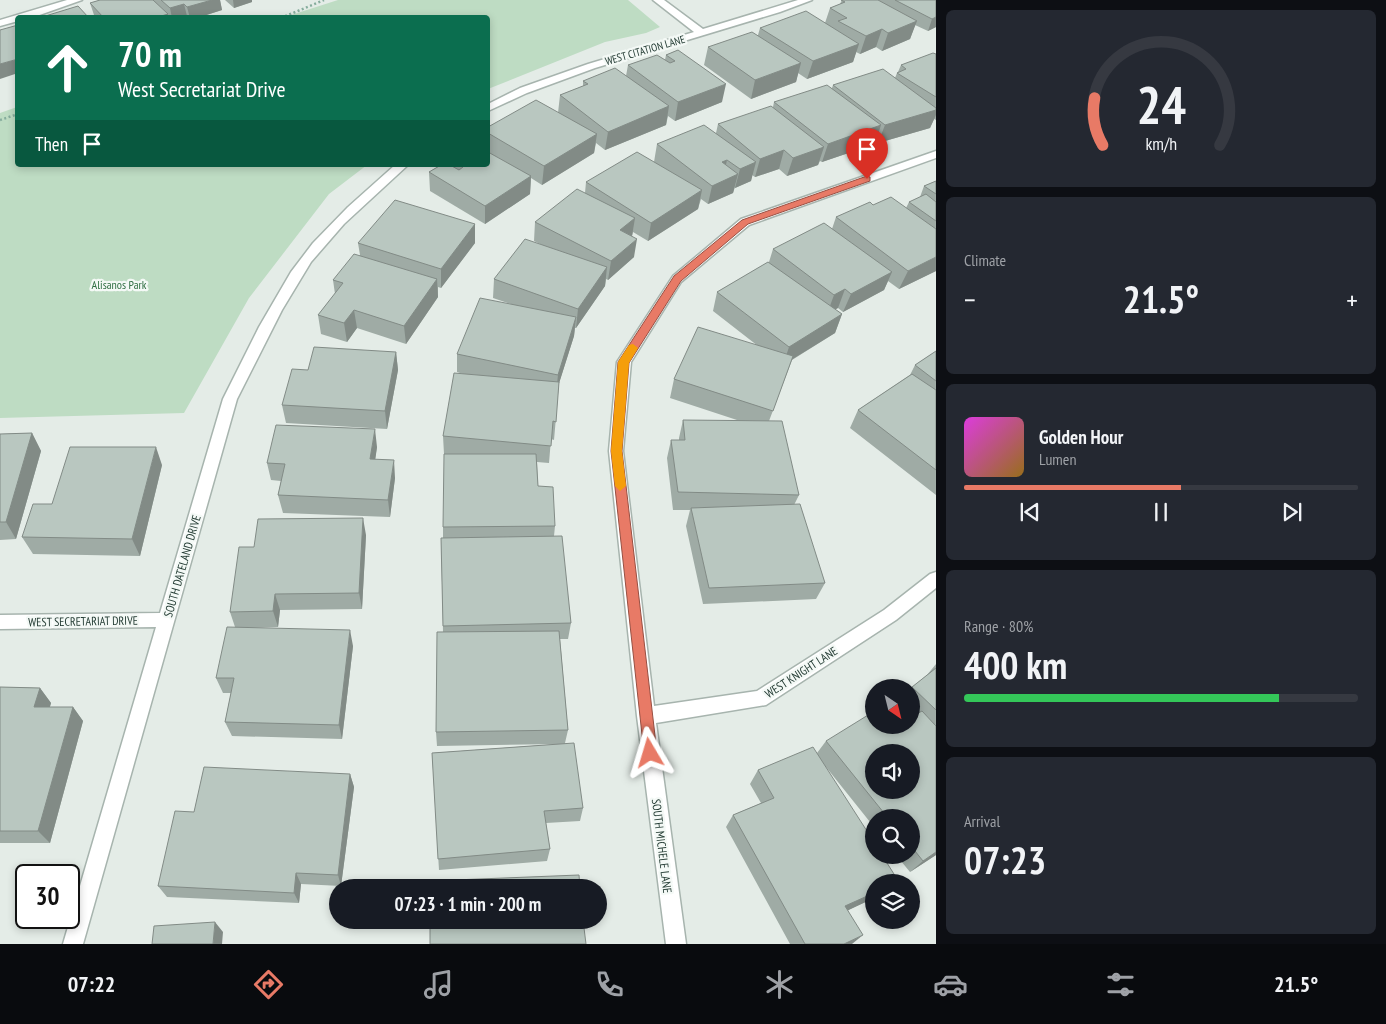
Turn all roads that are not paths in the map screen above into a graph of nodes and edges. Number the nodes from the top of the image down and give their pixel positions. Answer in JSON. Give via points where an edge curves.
{"nodes":[{"id":1,"x":77,"y":0,"type":"edge"},
{"id":2,"x":658,"y":0,"type":"edge"},
{"id":3,"x":807,"y":0,"type":"edge"},
{"id":4,"x":28,"y":15,"type":"edge"},
{"id":5,"x":15,"y":19,"type":"edge"},
{"id":6,"x":0,"y":23,"type":"edge"},
{"id":7,"x":702,"y":33,"type":"junction"},
{"id":8,"x":490,"y":107,"type":"edge"},
{"id":9,"x":936,"y":154,"type":"edge"},
{"id":10,"x":400,"y":167,"type":"edge"},
{"id":11,"x":936,"y":579,"type":"edge"},
{"id":12,"x":166,"y":620,"type":"junction"},
{"id":13,"x":0,"y":622,"type":"edge"},
{"id":14,"x":646,"y":716,"type":"junction"},
{"id":15,"x":73,"y":944,"type":"edge"},
{"id":16,"x":676,"y":944,"type":"edge"}],
"edges":[{"from":1,"to":4,"type":"street"},
{"from":2,"to":7,"type":"street"},
{"from":3,"to":7,"type":"street","name":"WEST CITATION LANE"},
{"from":5,"to":6,"type":"street"},
{"from":7,"to":8,"type":"street","name":"WEST CITATION LANE","via":[[596,64]]},
{"from":9,"to":14,"type":"street","name":"SOUTH MICHELE LANE","via":[[745,222],[677,279],[624,362],[616,451]]},
{"from":10,"to":12,"type":"street","name":"SOUTH DATELAND DRIVE","via":[[346,215],[308,258],[251,353],[230,399]]},
{"from":11,"to":14,"type":"street","name":"WEST KNIGHT LANE","via":[[890,615],[760,699]]},
{"from":12,"to":13,"type":"street","name":"WEST SECRETARIAT DRIVE"},
{"from":12,"to":15,"type":"street","name":"SOUTH DATELAND DRIVE"},
{"from":14,"to":16,"type":"street","name":"SOUTH MICHELE LANE"}]}
